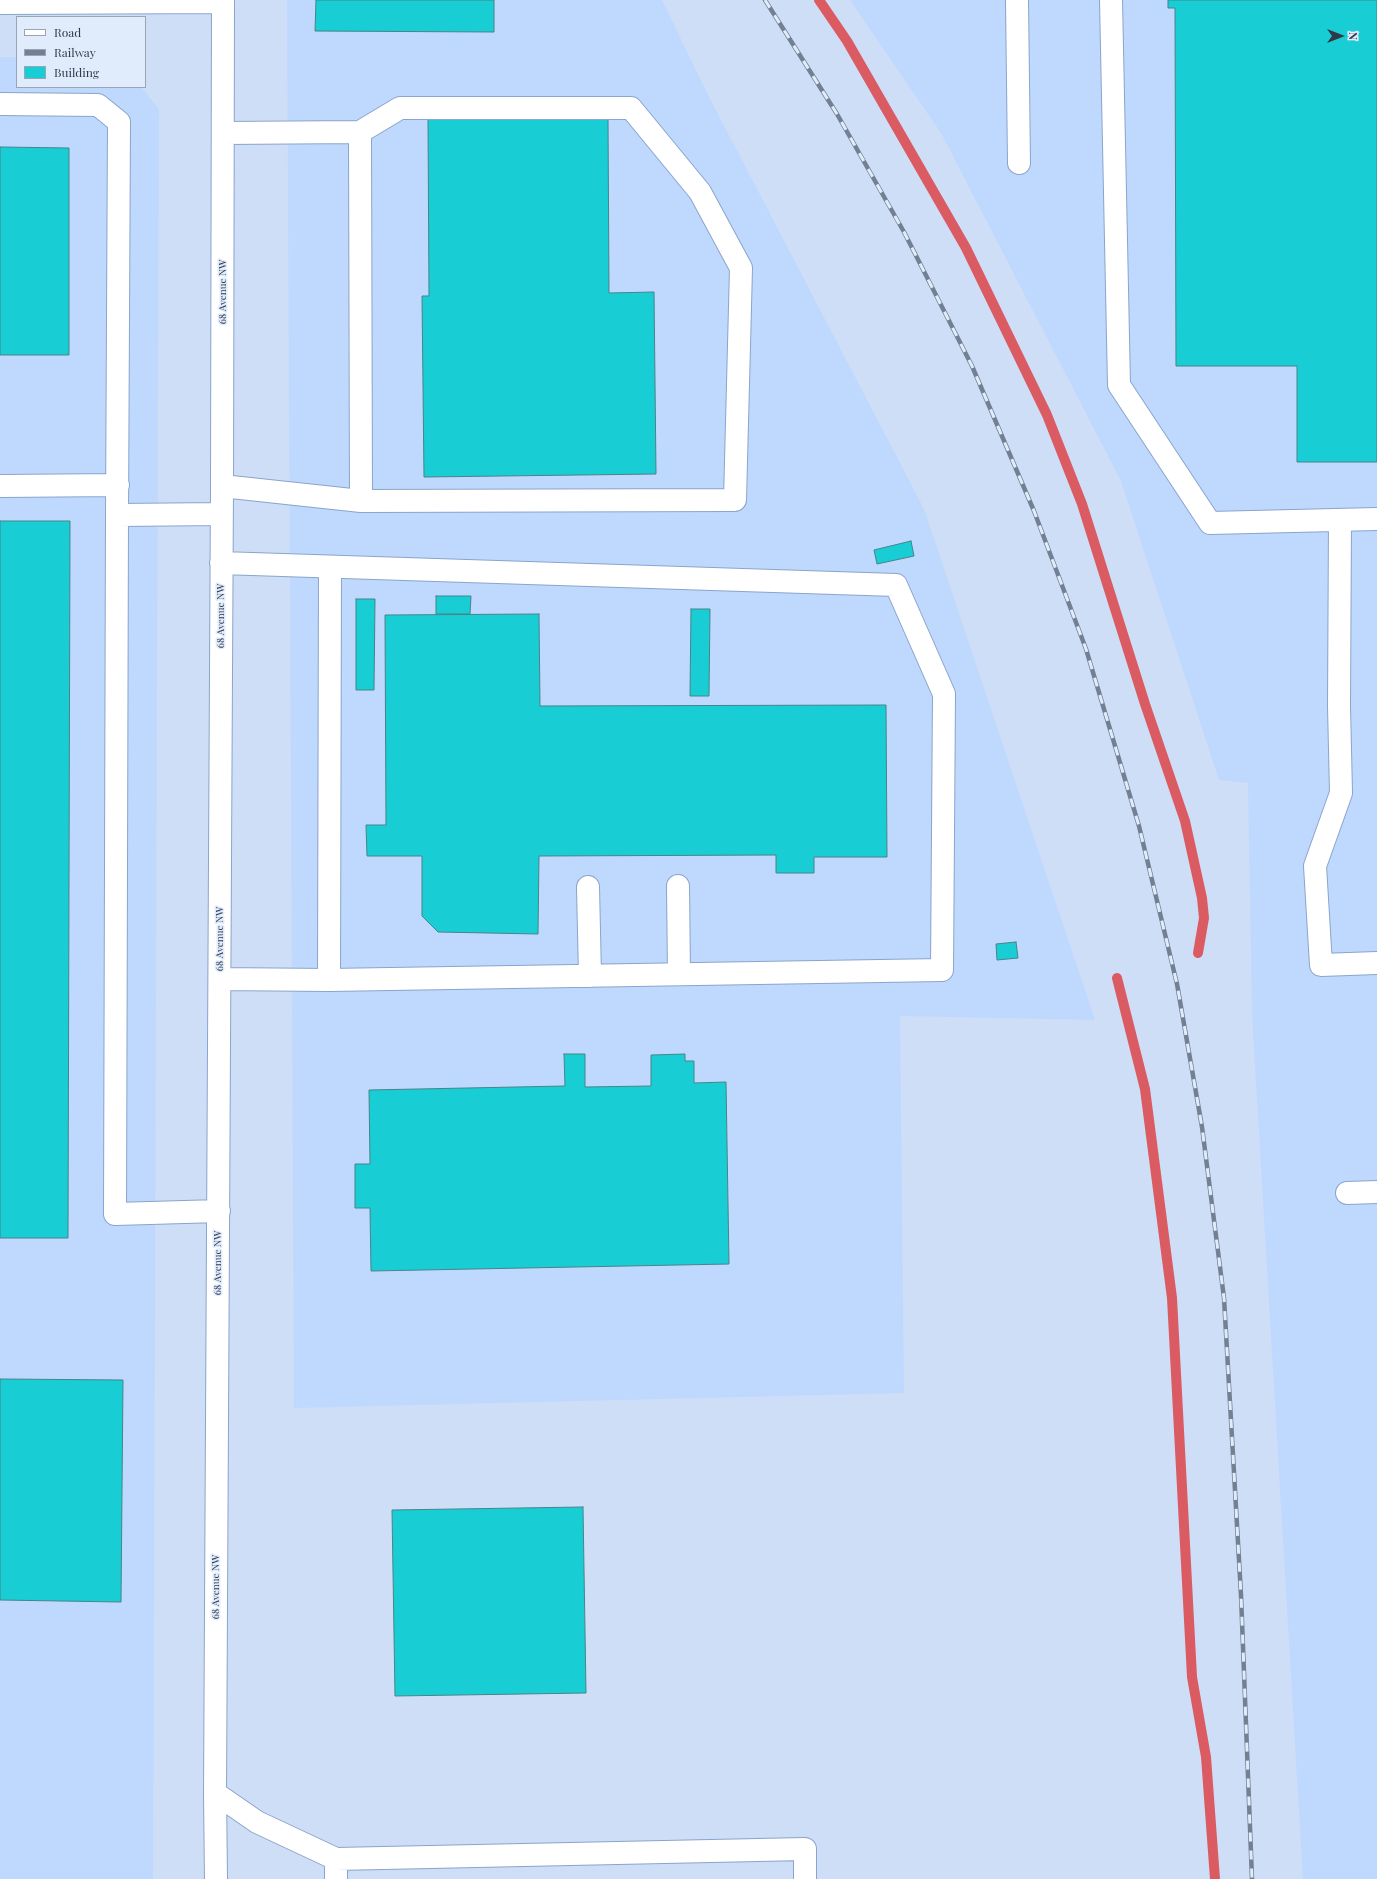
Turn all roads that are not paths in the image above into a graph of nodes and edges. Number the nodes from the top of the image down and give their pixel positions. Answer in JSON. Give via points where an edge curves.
{"nodes":[{"id":1,"x":1017,"y":0,"type":"edge"},
{"id":2,"x":1111,"y":0,"type":"edge"},
{"id":3,"x":223,"y":1,"type":"edge"},
{"id":4,"x":0,"y":3,"type":"edge"},
{"id":5,"x":0,"y":104,"type":"edge"},
{"id":6,"x":360,"y":132,"type":"junction"},
{"id":7,"x":223,"y":133,"type":"junction"},
{"id":8,"x":1019,"y":163,"type":"dead end"},
{"id":9,"x":118,"y":485,"type":"junction"},
{"id":10,"x":0,"y":486,"type":"edge"},
{"id":11,"x":222,"y":486,"type":"junction"},
{"id":12,"x":361,"y":501,"type":"junction"},
{"id":13,"x":221,"y":514,"type":"junction"},
{"id":14,"x":117,"y":515,"type":"junction"},
{"id":15,"x":1377,"y":519,"type":"edge"},
{"id":16,"x":1340,"y":520,"type":"junction"},
{"id":17,"x":221,"y":564,"type":"junction"},
{"id":18,"x":330,"y":568,"type":"junction"},
{"id":19,"x":678,"y":886,"type":"dead end"},
{"id":20,"x":588,"y":887,"type":"dead end"},
{"id":21,"x":1377,"y":963,"type":"edge"},
{"id":22,"x":679,"y":974,"type":"junction"},
{"id":23,"x":590,"y":976,"type":"junction"},
{"id":24,"x":220,"y":979,"type":"junction"},
{"id":25,"x":329,"y":980,"type":"junction"},
{"id":26,"x":1377,"y":1192,"type":"edge"},
{"id":27,"x":1347,"y":1193,"type":"dead end"},
{"id":28,"x":218,"y":1211,"type":"junction"},
{"id":29,"x":215,"y":1793,"type":"junction"},
{"id":30,"x":336,"y":1869,"type":"edge"},
{"id":31,"x":216,"y":1879,"type":"edge"},
{"id":32,"x":805,"y":1879,"type":"edge"}],
"edges":[{"from":1,"to":8,"type":"street"},
{"from":2,"to":16,"type":"street","via":[[1119,385],[1210,523]]},
{"from":3,"to":4,"type":"street"},
{"from":3,"to":7,"type":"street","name":"68 Avenue NW"},
{"from":5,"to":9,"type":"street","via":[[98,105],[119,122]]},
{"from":6,"to":7,"type":"street"},
{"from":6,"to":12,"type":"street"},
{"from":6,"to":12,"type":"street","via":[[400,108],[631,108],[700,192],[741,268],[735,500]]},
{"from":7,"to":11,"type":"street","name":"68 Avenue NW"},
{"from":9,"to":10,"type":"street"},
{"from":9,"to":14,"type":"street"},
{"from":11,"to":12,"type":"street"},
{"from":11,"to":13,"type":"street","name":"68 Avenue NW"},
{"from":13,"to":14,"type":"street"},
{"from":13,"to":17,"type":"street","name":"68 Avenue NW"},
{"from":14,"to":28,"type":"street","via":[[115,1214]]},
{"from":15,"to":16,"type":"street"},
{"from":16,"to":21,"type":"street","via":[[1341,793],[1315,866],[1321,965]]},
{"from":17,"to":18,"type":"street"},
{"from":17,"to":24,"type":"street","name":"68 Avenue NW"},
{"from":18,"to":22,"type":"street","via":[[896,585],[944,694],[942,970]]},
{"from":18,"to":25,"type":"street"},
{"from":19,"to":22,"type":"street"},
{"from":20,"to":23,"type":"street"},
{"from":22,"to":23,"type":"street"},
{"from":23,"to":25,"type":"street"},
{"from":24,"to":25,"type":"street"},
{"from":24,"to":28,"type":"street","name":"68 Avenue NW"},
{"from":26,"to":27,"type":"street"},
{"from":28,"to":29,"type":"street","name":"68 Avenue NW"},
{"from":29,"to":30,"type":"street","via":[[257,1822]]},
{"from":29,"to":31,"type":"street","name":"68 Avenue NW"},
{"from":30,"to":32,"type":"street","via":[[805,1849]]}]}
